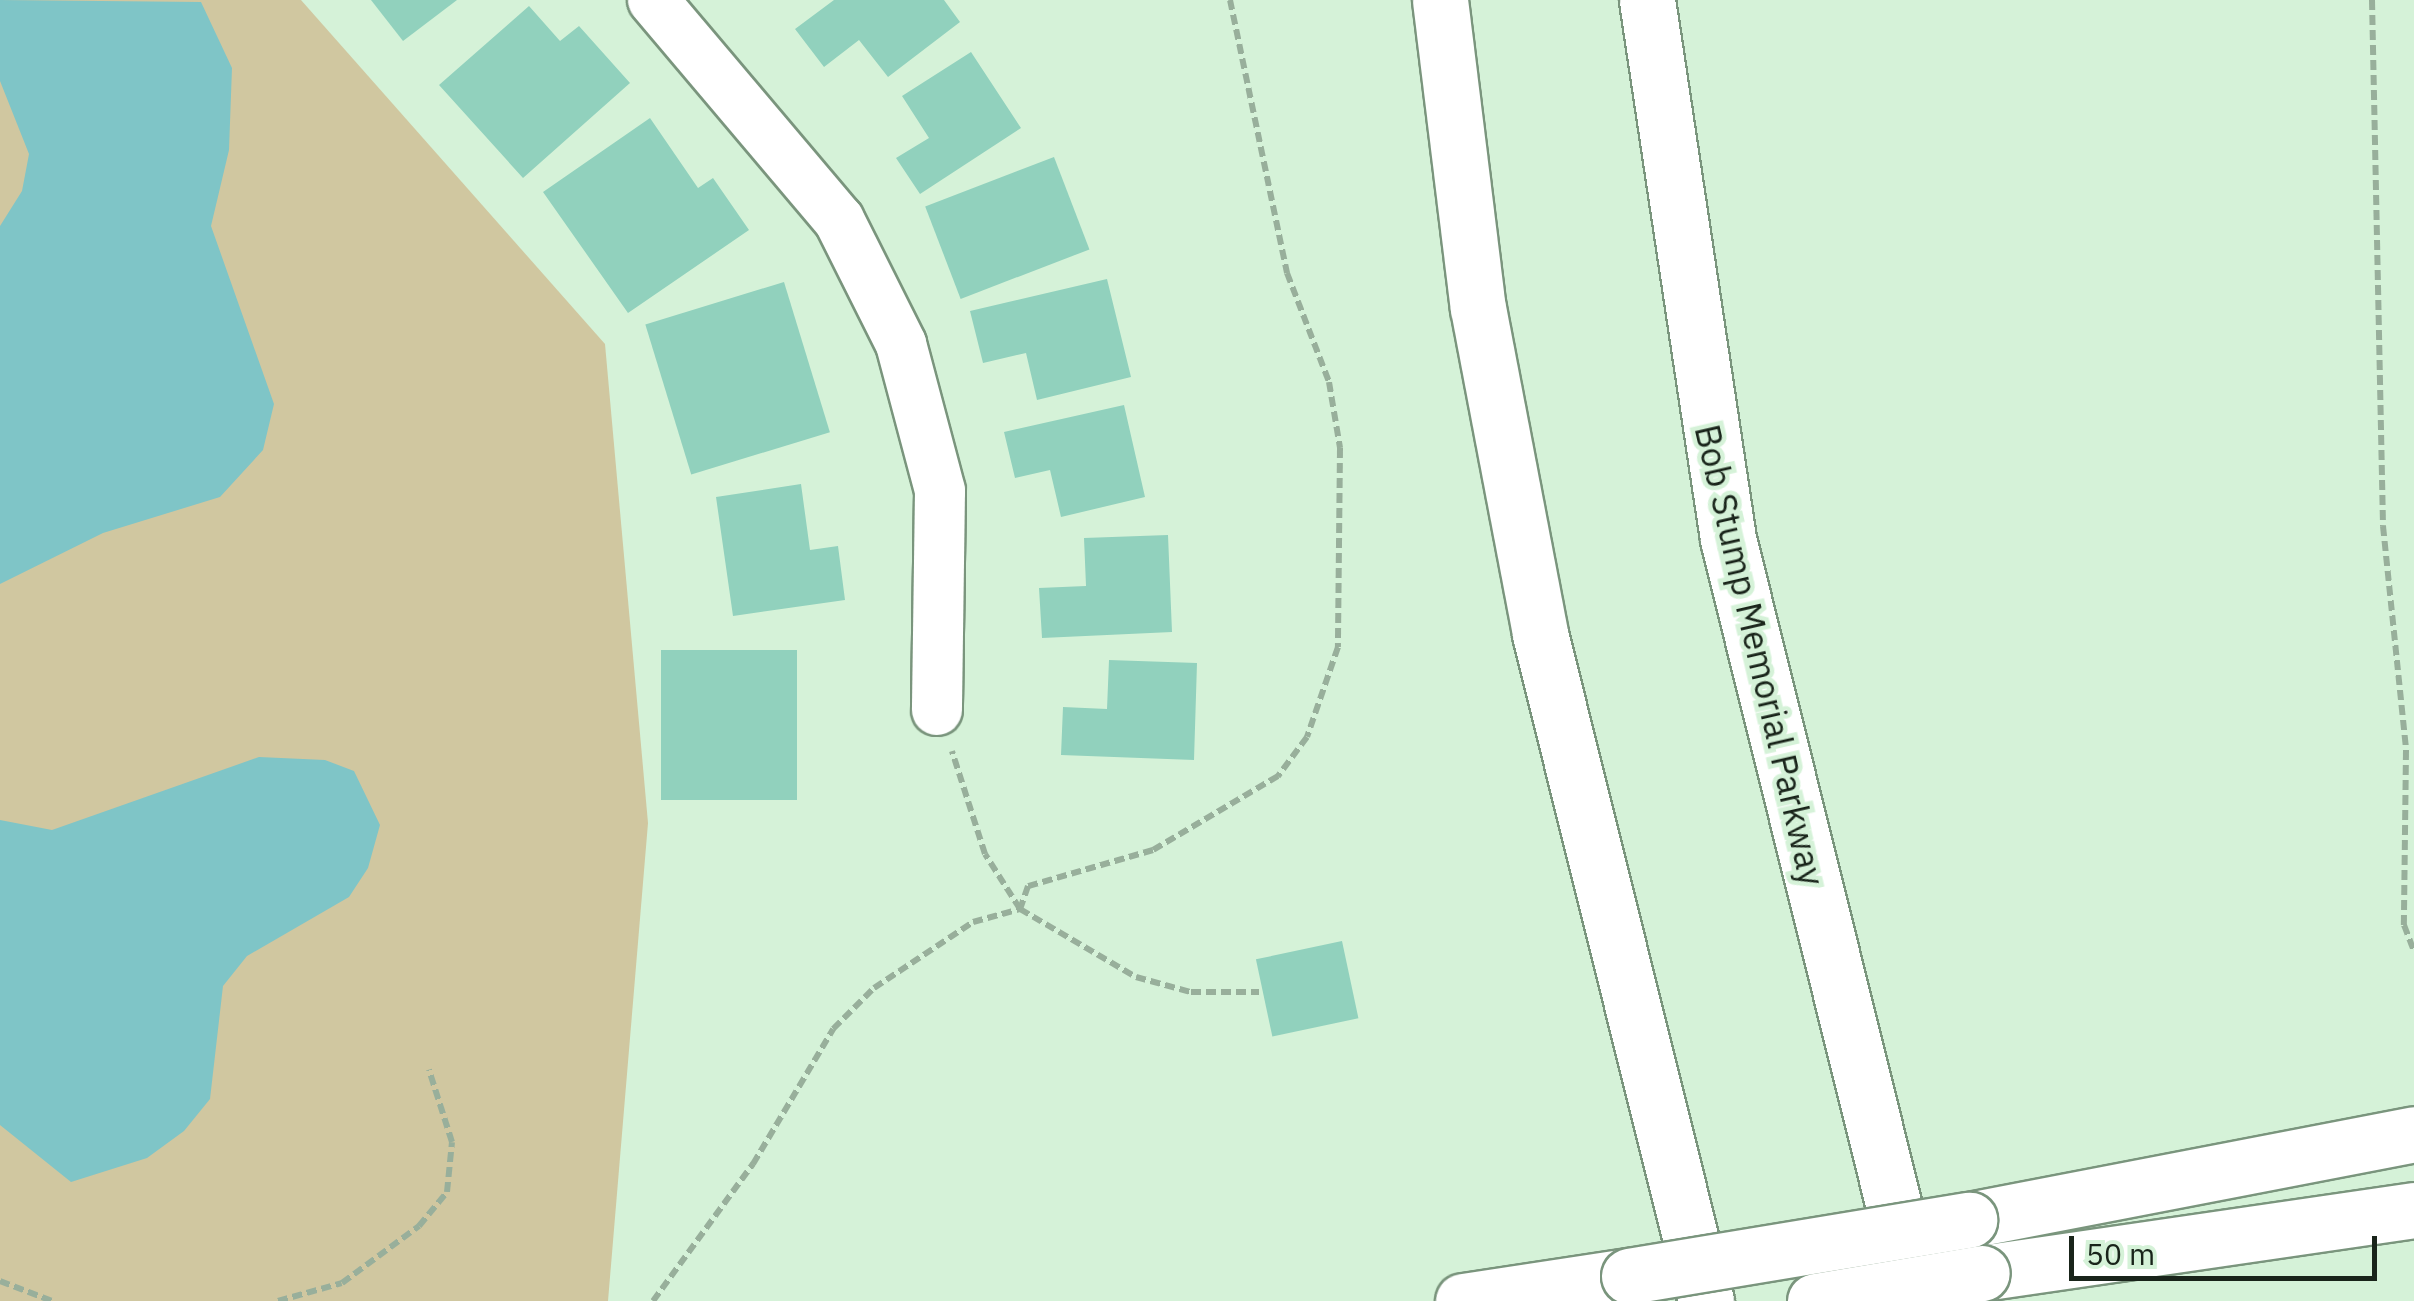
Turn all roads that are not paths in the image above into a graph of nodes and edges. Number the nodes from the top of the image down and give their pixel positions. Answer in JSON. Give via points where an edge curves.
{"nodes":[{"id":1,"x":653,"y":0,"type":"edge"},
{"id":2,"x":1440,"y":0,"type":"edge"},
{"id":3,"x":1647,"y":0,"type":"edge"},
{"id":4,"x":944,"y":726,"type":"road end"},
{"id":5,"x":2414,"y":1134,"type":"edge"},
{"id":6,"x":2414,"y":1210,"type":"edge"},
{"id":7,"x":1463,"y":1301,"type":"edge"},
{"id":8,"x":1706,"y":1301,"type":"edge"},
{"id":9,"x":1815,"y":1301,"type":"edge"},
{"id":10,"x":1918,"y":1301,"type":"edge"}],
"edges":[{"from":1,"to":4,"type":"street","via":[[839,220],[901,344],[940,490]]},
{"from":2,"to":8,"type":"main road","via":[[1478,308],[1540,634]]},
{"from":3,"to":10,"type":"main road","name":"Bob Stump Memorial Parkway","via":[[1728,539]]},
{"from":5,"to":7,"type":"main road","bridge":true,"via":[[1969,1220]]},
{"from":6,"to":9,"type":"main road","bridge":true}]}
